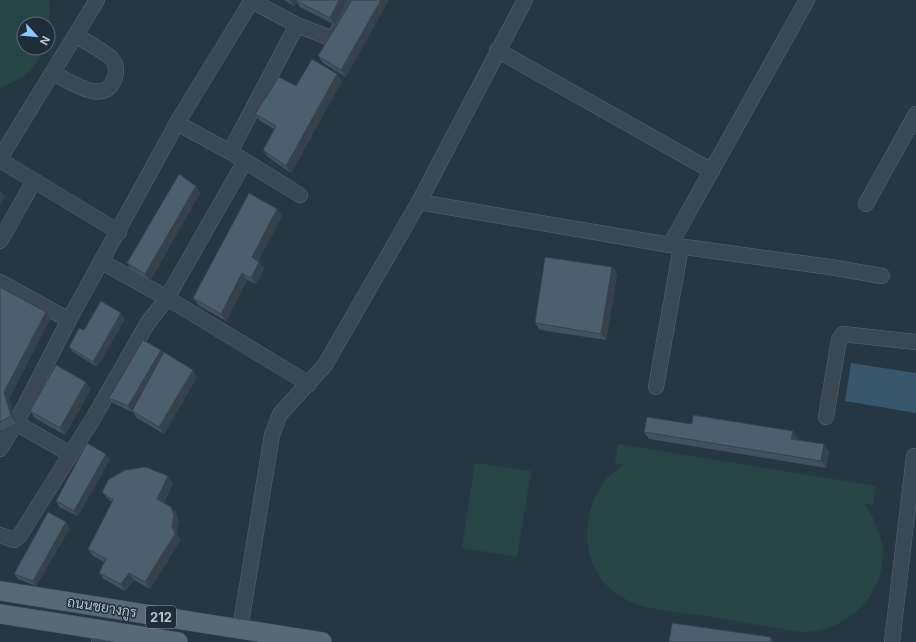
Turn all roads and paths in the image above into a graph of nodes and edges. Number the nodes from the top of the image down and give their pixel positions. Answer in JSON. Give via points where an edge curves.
{"nodes":[{"id":1,"x":98,"y":0,"type":"edge"},
{"id":2,"x":251,"y":0,"type":"edge"},
{"id":3,"x":354,"y":0,"type":"edge"},
{"id":4,"x":525,"y":0,"type":"edge"},
{"id":5,"x":808,"y":0,"type":"edge"},
{"id":6,"x":297,"y":25,"type":"junction"},
{"id":7,"x":76,"y":35,"type":"junction"},
{"id":8,"x":498,"y":50,"type":"junction"},
{"id":9,"x":53,"y":73,"type":"junction"},
{"id":10,"x":916,"y":114,"type":"edge"},
{"id":11,"x":177,"y":123,"type":"junction"},
{"id":12,"x":230,"y":152,"type":"junction"},
{"id":13,"x":0,"y":159,"type":"edge"},
{"id":14,"x":245,"y":161,"type":"junction"},
{"id":15,"x":712,"y":171,"type":"junction"},
{"id":16,"x":34,"y":181,"type":"junction"},
{"id":17,"x":300,"y":195,"type":"dead end"},
{"id":18,"x":419,"y":202,"type":"junction"},
{"id":19,"x":866,"y":204,"type":"dead end"},
{"id":20,"x":119,"y":232,"type":"junction"},
{"id":21,"x":0,"y":241,"type":"edge"},
{"id":22,"x":676,"y":246,"type":"junction"},
{"id":23,"x":102,"y":262,"type":"junction"},
{"id":24,"x":882,"y":276,"type":"dead end"},
{"id":25,"x":0,"y":282,"type":"edge"},
{"id":26,"x":167,"y":298,"type":"junction"},
{"id":27,"x":69,"y":320,"type":"junction"},
{"id":28,"x":916,"y":342,"type":"edge"},
{"id":29,"x":309,"y":384,"type":"junction"},
{"id":30,"x":656,"y":387,"type":"dead end"},
{"id":31,"x":826,"y":417,"type":"dead end"},
{"id":32,"x":16,"y":423,"type":"junction"},
{"id":33,"x":0,"y":449,"type":"edge"},
{"id":34,"x":70,"y":454,"type":"junction"},
{"id":35,"x":914,"y":456,"type":"dead end"},
{"id":36,"x":914,"y":493,"type":"edge"},
{"id":37,"x":0,"y":535,"type":"edge"},
{"id":38,"x":0,"y":591,"type":"edge"},
{"id":39,"x":0,"y":614,"type":"edge"},
{"id":40,"x":240,"y":629,"type":"junction"},
{"id":41,"x":101,"y":636,"type":"edge"},
{"id":42,"x":178,"y":642,"type":"edge"},
{"id":43,"x":322,"y":642,"type":"edge"},
{"id":44,"x":892,"y":642,"type":"edge"}],
"edges":[{"from":1,"to":7,"type":"lane"},
{"from":2,"to":6,"type":"lane"},
{"from":2,"to":11,"type":"lane"},
{"from":3,"to":6,"type":"lane","via":[[337,33],[330,38]]},
{"from":4,"to":8,"type":"lane"},
{"from":5,"to":15,"type":"lane"},
{"from":6,"to":12,"type":"lane"},
{"from":7,"to":9,"type":"lane"},
{"from":7,"to":9,"type":"lane","via":[[112,59],[117,71],[114,83],[105,91],[92,92]]},
{"from":8,"to":15,"type":"lane"},
{"from":8,"to":18,"type":"lane"},
{"from":9,"to":13,"type":"lane"},
{"from":10,"to":19,"type":"lane"},
{"from":11,"to":12,"type":"lane"},
{"from":11,"to":20,"type":"lane"},
{"from":12,"to":14,"type":"lane"},
{"from":13,"to":16,"type":"lane"},
{"from":14,"to":17,"type":"lane"},
{"from":14,"to":26,"type":"lane"},
{"from":15,"to":22,"type":"lane"},
{"from":16,"to":20,"type":"lane"},
{"from":16,"to":21,"type":"lane"},
{"from":18,"to":22,"type":"lane"},
{"from":18,"to":29,"type":"lane","via":[[325,365]]},
{"from":20,"to":23,"type":"lane"},
{"from":22,"to":24,"type":"lane"},
{"from":22,"to":30,"type":"lane"},
{"from":23,"to":26,"type":"lane"},
{"from":23,"to":27,"type":"lane"},
{"from":25,"to":27,"type":"lane"},
{"from":26,"to":29,"type":"lane"},
{"from":26,"to":34,"type":"lane","via":[[147,324]]},
{"from":27,"to":32,"type":"lane"},
{"from":28,"to":31,"type":"lane","via":[[843,334],[839,340]]},
{"from":29,"to":40,"type":"lane","via":[[280,414],[272,434]]},
{"from":32,"to":33,"type":"lane"},
{"from":32,"to":34,"type":"lane"},
{"from":34,"to":37,"type":"lane","via":[[17,538],[10,540]]},
{"from":35,"to":36,"type":"lane"},
{"from":36,"to":44,"type":"lane"},
{"from":38,"to":40,"type":"main road","name":"ถนนชยางกูร","number":"212"},
{"from":39,"to":41,"type":"main road","name":"ถนนชยางกูร","number":"212"},
{"from":40,"to":43,"type":"main road","name":"ถนนชยางกูร","number":"212"},
{"from":41,"to":42,"type":"main road","name":"ถนนชยางกูร","number":"212"}]}
